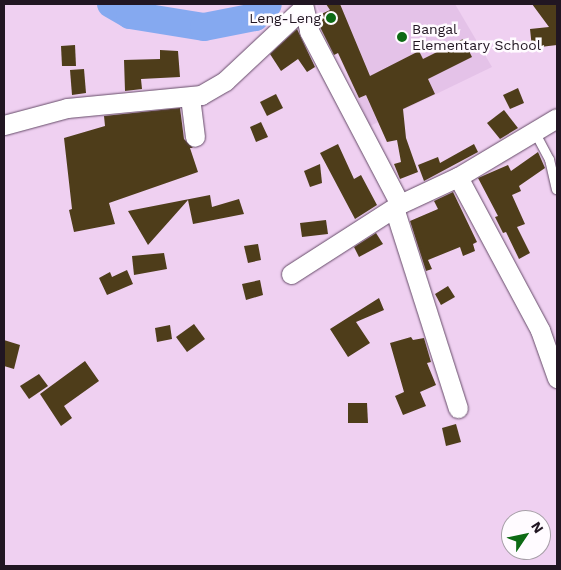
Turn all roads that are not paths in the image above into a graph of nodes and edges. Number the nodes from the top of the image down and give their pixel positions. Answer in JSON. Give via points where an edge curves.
{"nodes":[{"id":1,"x":303,"y":6,"type":"edge"},
{"id":2,"x":190,"y":97,"type":"junction"},
{"id":3,"x":557,"y":118,"type":"edge"},
{"id":4,"x":4,"y":125,"type":"edge"},
{"id":5,"x":534,"y":131,"type":"junction"},
{"id":6,"x":194,"y":138,"type":"dead end"},
{"id":7,"x":458,"y":177,"type":"junction"},
{"id":8,"x":556,"y":189,"type":"edge"},
{"id":9,"x":398,"y":208,"type":"junction"},
{"id":10,"x":291,"y":274,"type":"dead end"},
{"id":11,"x":557,"y":378,"type":"edge"},
{"id":12,"x":458,"y":408,"type":"dead end"}],
"edges":[{"from":1,"to":2,"type":"street","via":[[225,81],[201,95]]},
{"from":1,"to":9,"type":"street","via":[[309,31]]},
{"from":2,"to":4,"type":"street","via":[[67,108]]},
{"from":2,"to":6,"type":"street"},
{"from":3,"to":5,"type":"street"},
{"from":5,"to":7,"type":"street"},
{"from":5,"to":8,"type":"lane","via":[[552,168]]},
{"from":7,"to":9,"type":"street"},
{"from":7,"to":11,"type":"street","via":[[540,330]]},
{"from":9,"to":10,"type":"street"},
{"from":9,"to":12,"type":"street"}]}
